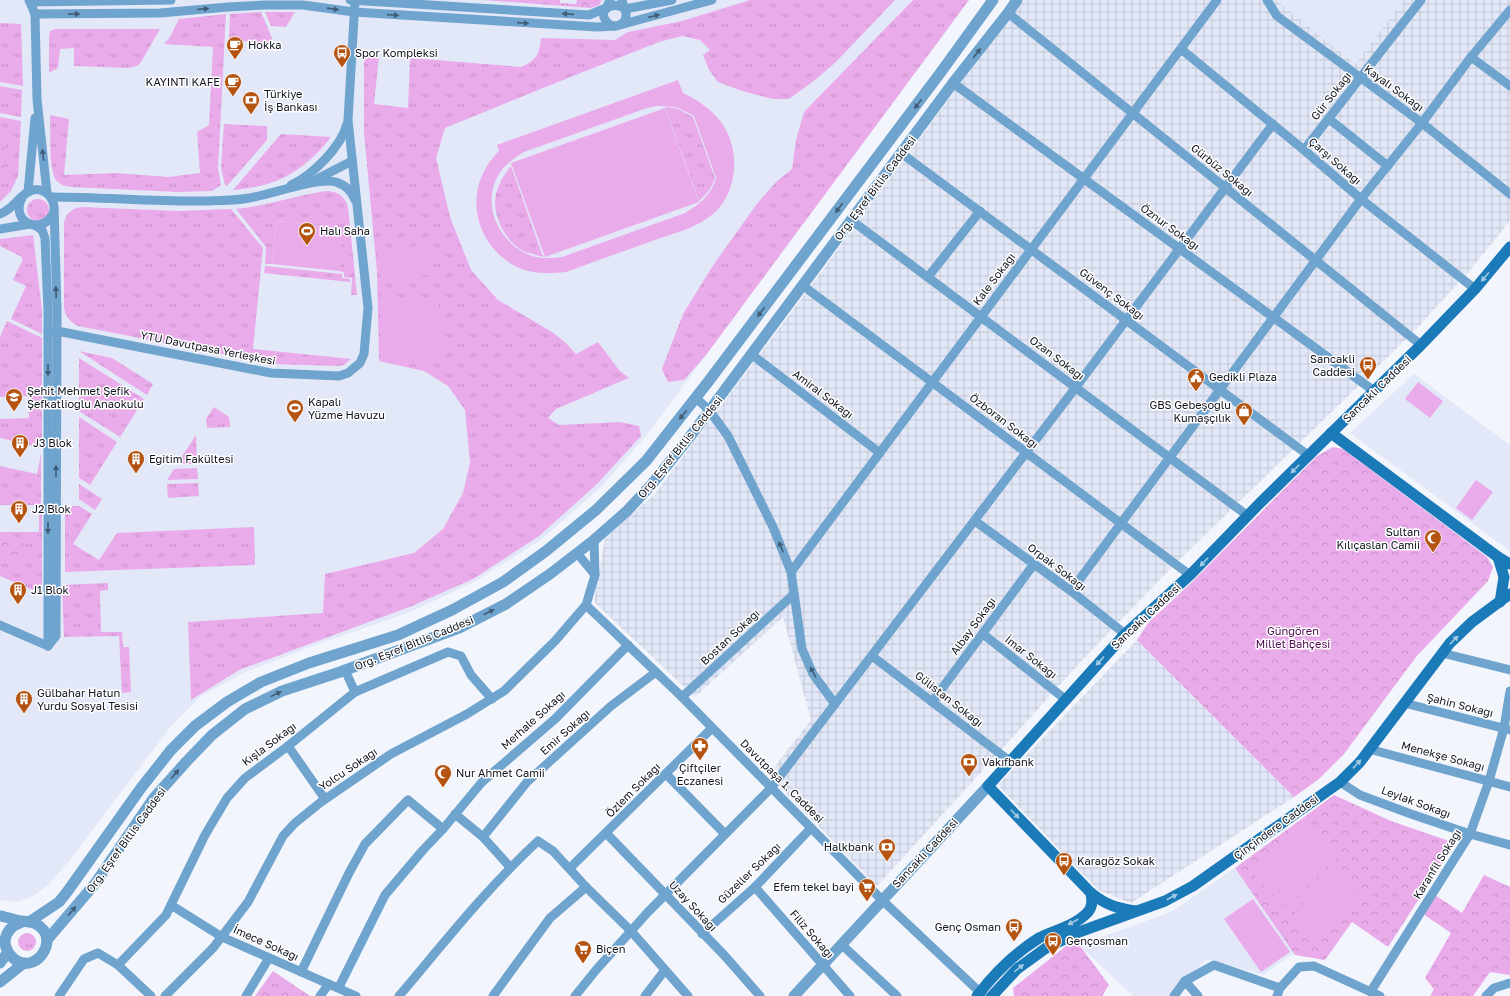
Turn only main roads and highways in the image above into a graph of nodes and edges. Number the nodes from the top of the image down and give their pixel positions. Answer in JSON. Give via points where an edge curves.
{"nodes":[{"id":1,"x":1510,"y":247,"type":"edge"},
{"id":2,"x":1331,"y":433,"type":"junction"},
{"id":3,"x":1498,"y":557,"type":"junction"},
{"id":4,"x":1510,"y":564,"type":"edge"},
{"id":5,"x":1510,"y":594,"type":"edge"},
{"id":6,"x":1500,"y":602,"type":"junction"},
{"id":7,"x":1090,"y":893,"type":"junction"},
{"id":8,"x":1136,"y":911,"type":"junction"},
{"id":9,"x":1004,"y":984,"type":"junction"},
{"id":10,"x":980,"y":995,"type":"edge"},
{"id":11,"x":992,"y":996,"type":"edge"},
{"id":12,"x":1005,"y":996,"type":"edge"}],
"edges":[{"from":1,"to":2,"type":"main road","name":"Sancaklı Caddesi","one_way":true,"via":[[1475,289]]},
{"from":2,"to":3,"type":"main road"},
{"from":2,"to":7,"type":"main road","name":"Sancaklı Caddesi","one_way":true,"via":[[1190,575],[1124,634],[988,786]]},
{"from":3,"to":4,"type":"main road"},
{"from":3,"to":6,"type":"main road","via":[[1504,577]]},
{"from":5,"to":6,"type":"main road","name":"Çinçindere Caddesi"},
{"from":8,"to":6,"type":"main road","name":"Çinçindere Caddesi","one_way":true,"via":[[1165,901],[1193,886],[1340,782],[1360,762],[1450,643],[1472,622]]},
{"from":7,"to":8,"type":"main road","via":[[1103,903]]},
{"from":7,"to":10,"type":"main road","one_way":true,"via":[[1093,902],[1082,918],[1040,938],[1012,958],[989,980]]},
{"from":9,"to":8,"type":"main road","name":"Çinçindere Caddesi","one_way":true,"via":[[1017,969],[1046,948],[1079,932]]},
{"from":9,"to":11,"type":"main road","name":"Çinçindere Caddesi"},
{"from":9,"to":12,"type":"main road"}]}
